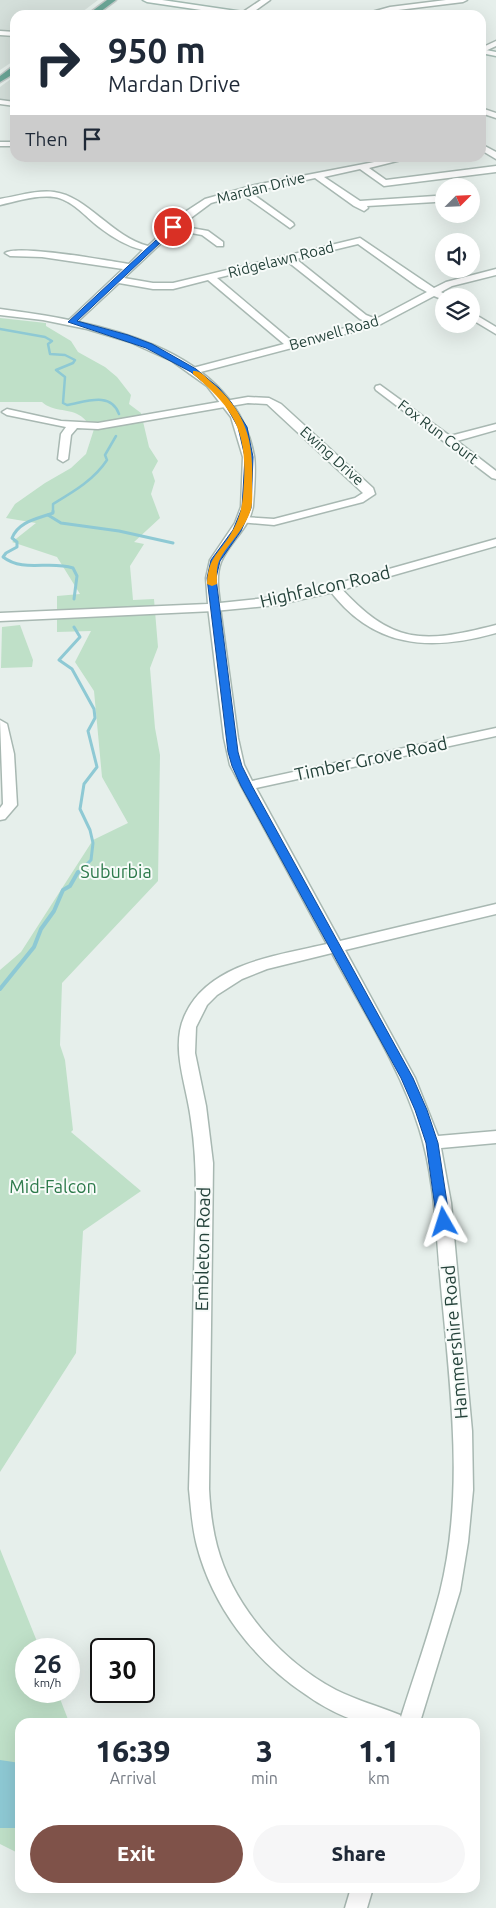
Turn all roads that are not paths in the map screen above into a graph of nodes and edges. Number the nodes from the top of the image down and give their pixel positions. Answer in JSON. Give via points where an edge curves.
{"nodes":[{"id":1,"x":112,"y":0,"type":"edge"},
{"id":2,"x":147,"y":0,"type":"edge"},
{"id":3,"x":266,"y":0,"type":"edge"},
{"id":4,"x":463,"y":0,"type":"edge"},
{"id":5,"x":454,"y":1,"type":"edge"},
{"id":6,"x":98,"y":10,"type":"edge"},
{"id":7,"x":218,"y":10,"type":"edge"},
{"id":8,"x":252,"y":10,"type":"edge"},
{"id":9,"x":386,"y":10,"type":"edge"},
{"id":10,"x":486,"y":146,"type":"edge"},
{"id":11,"x":496,"y":156,"type":"edge"},
{"id":12,"x":380,"y":162,"type":"edge"},
{"id":13,"x":361,"y":166,"type":"junction"},
{"id":14,"x":496,"y":170,"type":"edge"},
{"id":15,"x":316,"y":175,"type":"junction"},
{"id":16,"x":243,"y":190,"type":"junction"},
{"id":17,"x":435,"y":199,"type":"dead end"},
{"id":18,"x":0,"y":202,"type":"edge"},
{"id":19,"x":290,"y":225,"type":"dead end"},
{"id":20,"x":173,"y":227,"type":"junction"},
{"id":21,"x":220,"y":244,"type":"dead end"},
{"id":22,"x":150,"y":249,"type":"junction"},
{"id":23,"x":10,"y":253,"type":"dead end"},
{"id":24,"x":289,"y":258,"type":"junction"},
{"id":25,"x":131,"y":267,"type":"junction"},
{"id":26,"x":496,"y":272,"type":"edge"},
{"id":27,"x":210,"y":277,"type":"junction"},
{"id":28,"x":116,"y":280,"type":"junction"},
{"id":29,"x":433,"y":291,"type":"junction"},
{"id":30,"x":0,"y":312,"type":"edge"},
{"id":31,"x":480,"y":321,"type":"edge"},
{"id":32,"x":72,"y":322,"type":"junction"},
{"id":33,"x":376,"y":323,"type":"junction"},
{"id":34,"x":496,"y":332,"type":"edge"},
{"id":35,"x":291,"y":345,"type":"junction"},
{"id":36,"x":194,"y":371,"type":"junction"},
{"id":37,"x":380,"y":388,"type":"dead end"},
{"id":38,"x":228,"y":403,"type":"junction"},
{"id":39,"x":7,"y":412,"type":"dead end"},
{"id":40,"x":74,"y":425,"type":"junction"},
{"id":41,"x":496,"y":426,"type":"edge"},
{"id":42,"x":448,"y":440,"type":"junction"},
{"id":43,"x":64,"y":459,"type":"dead end"},
{"id":44,"x":496,"y":476,"type":"edge"},
{"id":45,"x":243,"y":520,"type":"junction"},
{"id":46,"x":496,"y":542,"type":"edge"},
{"id":47,"x":334,"y":588,"type":"junction"},
{"id":48,"x":214,"y":607,"type":"junction"},
{"id":49,"x":0,"y":618,"type":"edge"},
{"id":50,"x":496,"y":629,"type":"edge"},
{"id":51,"x":0,"y":724,"type":"edge"},
{"id":52,"x":496,"y":733,"type":"edge"},
{"id":53,"x":246,"y":786,"type":"junction"},
{"id":54,"x":0,"y":816,"type":"edge"},
{"id":55,"x":496,"y":909,"type":"edge"},
{"id":56,"x":336,"y":948,"type":"junction"},
{"id":57,"x":496,"y":1136,"type":"edge"},
{"id":58,"x":432,"y":1143,"type":"junction"},
{"id":59,"x":380,"y":1718,"type":"edge"},
{"id":60,"x":411,"y":1718,"type":"edge"},
{"id":61,"x":360,"y":1893,"type":"edge"},
{"id":62,"x":356,"y":1908,"type":"edge"}],
"edges":[{"from":1,"to":6,"type":"main road"},
{"from":2,"to":7,"type":"street"},
{"from":3,"to":8,"type":"street"},
{"from":4,"to":5,"type":"street"},
{"from":5,"to":9,"type":"street"},
{"from":10,"to":11,"type":"street"},
{"from":12,"to":13,"type":"street","name":"Mardan Drive"},
{"from":13,"to":14,"type":"street","via":[[384,183]]},
{"from":13,"to":15,"type":"street","name":"Mardan Drive"},
{"from":15,"to":16,"type":"street","name":"Mardan Drive"},
{"from":15,"to":17,"type":"street","via":[[360,206]]},
{"from":16,"to":19,"type":"street"},
{"from":16,"to":20,"type":"street","name":"Mardan Drive","via":[[200,206]]},
{"from":18,"to":22,"type":"street","via":[[41,195],[61,196],[119,238],[134,246]]},
{"from":20,"to":21,"type":"street","via":[[205,233]]},
{"from":20,"to":22,"type":"street","name":"Mardan Drive"},
{"from":22,"to":25,"type":"street","name":"Mardan Drive"},
{"from":23,"to":25,"type":"street","via":[[42,254]]},
{"from":24,"to":27,"type":"street","name":"Ridgelawn Road"},
{"from":24,"to":29,"type":"street","name":"Ridgelawn Road","via":[[360,241]]},
{"from":24,"to":33,"type":"street","via":[[363,317]]},
{"from":25,"to":28,"type":"street","name":"Mardan Drive"},
{"from":26,"to":29,"type":"street","name":"Benwell Road"},
{"from":27,"to":28,"type":"street","name":"Ridgelawn Road","via":[[164,286]]},
{"from":27,"to":35,"type":"street"},
{"from":28,"to":32,"type":"street","name":"Mardan Drive"},
{"from":29,"to":33,"type":"street","name":"Benwell Road"},
{"from":30,"to":32,"type":"street","name":"Hammershire Road"},
{"from":31,"to":34,"type":"street"},
{"from":32,"to":36,"type":"street","name":"Hammershire Road","via":[[149,346]]},
{"from":33,"to":35,"type":"street","name":"Benwell Road"},
{"from":35,"to":36,"type":"street","name":"Benwell Road"},
{"from":36,"to":38,"type":"street","name":"Hammershire Road"},
{"from":37,"to":42,"type":"street","name":"Fox Run Court"},
{"from":38,"to":40,"type":"street","via":[[120,423]]},
{"from":38,"to":45,"type":"street","name":"Hammershire Road","via":[[242,427],[249,457],[249,495]]},
{"from":38,"to":45,"type":"street","name":"Ewing Drive","via":[[256,400],[273,403],[369,490],[369,494],[359,500],[274,522]]},
{"from":39,"to":40,"type":"street"},
{"from":40,"to":43,"type":"street","via":[[66,434]]},
{"from":41,"to":42,"type":"street"},
{"from":42,"to":44,"type":"street","name":"Fox Run Court"},
{"from":45,"to":48,"type":"street","name":"Hammershire Road","via":[[215,560],[212,578]]},
{"from":46,"to":47,"type":"street","name":"Highfalcon Road"},
{"from":47,"to":48,"type":"street","name":"Highfalcon Road","via":[[276,601]]},
{"from":47,"to":50,"type":"street","via":[[367,621],[403,637],[449,640]]},
{"from":48,"to":49,"type":"street","name":"Highfalcon Road"},
{"from":48,"to":53,"type":"street","name":"Hammershire Road","via":[[231,738],[237,766]]},
{"from":51,"to":54,"type":"street","via":[[8,752],[10,805]]},
{"from":52,"to":53,"type":"street","name":"Timber Grove Road"},
{"from":53,"to":56,"type":"street","name":"Hammershire Road"},
{"from":55,"to":56,"type":"street","name":"Embleton Road"},
{"from":56,"to":58,"type":"street","name":"Hammershire Road","via":[[407,1078]]},
{"from":56,"to":59,"type":"street","name":"Embleton Road","via":[[240,972],[206,996],[193,1012],[187,1029],[186,1044],[205,1163],[202,1524],[221,1583],[238,1616],[266,1649],[323,1694]]},
{"from":57,"to":58,"type":"street"},
{"from":58,"to":60,"type":"street","name":"Hammershire Road","via":[[442,1203],[461,1411],[463,1490],[450,1591]]},
{"from":61,"to":62,"type":"street"}]}
